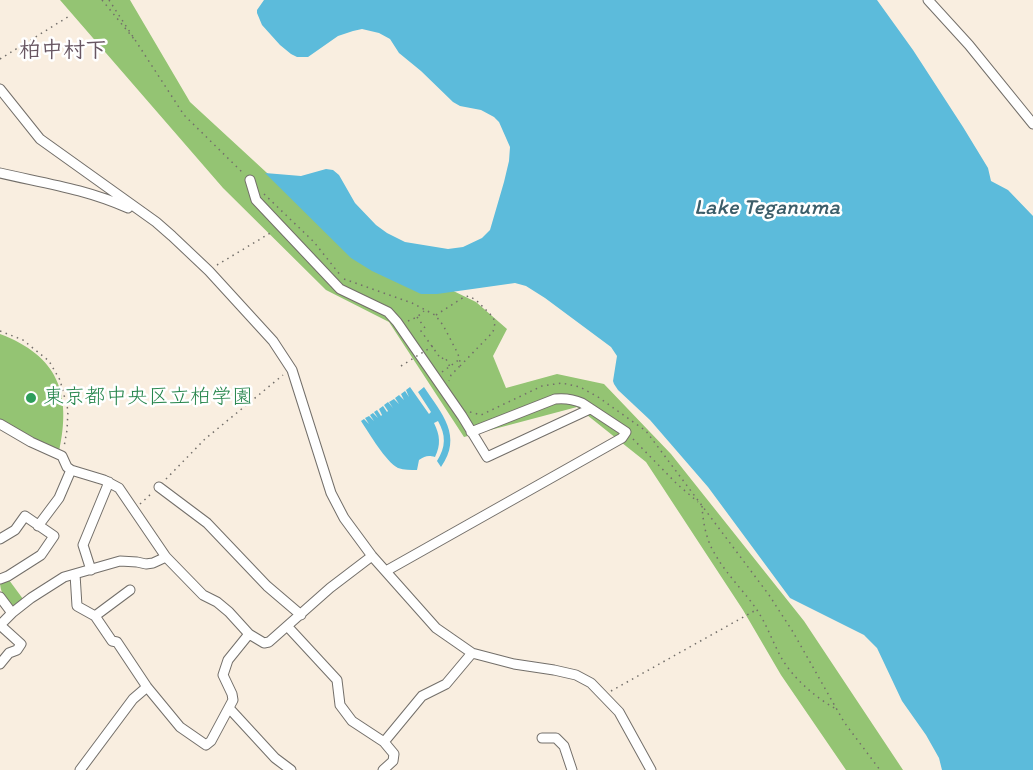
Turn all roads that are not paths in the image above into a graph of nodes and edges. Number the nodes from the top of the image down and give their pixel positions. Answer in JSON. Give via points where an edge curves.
{"nodes":[{"id":1,"x":928,"y":0,"type":"edge"},
{"id":2,"x":0,"y":89,"type":"edge"},
{"id":3,"x":1033,"y":124,"type":"edge"},
{"id":4,"x":0,"y":173,"type":"edge"},
{"id":5,"x":250,"y":180,"type":"road end"},
{"id":6,"x":147,"y":216,"type":"junction"},
{"id":7,"x":590,"y":409,"type":"junction"},
{"id":8,"x":1,"y":426,"type":"edge"},
{"id":9,"x":471,"y":432,"type":"junction"},
{"id":10,"x":71,"y":470,"type":"junction"},
{"id":11,"x":109,"y":482,"type":"junction"},
{"id":12,"x":159,"y":487,"type":"road end"},
{"id":13,"x":38,"y":526,"type":"junction"},
{"id":14,"x":0,"y":539,"type":"edge"},
{"id":15,"x":372,"y":556,"type":"junction"},
{"id":16,"x":166,"y":557,"type":"junction"},
{"id":17,"x":91,"y":570,"type":"junction"},
{"id":18,"x":386,"y":571,"type":"junction"},
{"id":19,"x":75,"y":574,"type":"junction"},
{"id":20,"x":0,"y":579,"type":"edge"},
{"id":21,"x":130,"y":590,"type":"dead end"},
{"id":22,"x":0,"y":597,"type":"edge"},
{"id":23,"x":12,"y":613,"type":"junction"},
{"id":24,"x":301,"y":615,"type":"junction"},
{"id":25,"x":95,"y":616,"type":"junction"},
{"id":26,"x":0,"y":625,"type":"edge"},
{"id":27,"x":288,"y":627,"type":"junction"},
{"id":28,"x":249,"y":634,"type":"junction"},
{"id":29,"x":472,"y":653,"type":"junction"},
{"id":30,"x":0,"y":664,"type":"edge"},
{"id":31,"x":147,"y":687,"type":"junction"},
{"id":32,"x":229,"y":708,"type":"junction"},
{"id":33,"x":542,"y":738,"type":"dead end"},
{"id":34,"x":384,"y":742,"type":"junction"},
{"id":35,"x":650,"y":768,"type":"edge"},
{"id":36,"x":80,"y":770,"type":"edge"},
{"id":37,"x":291,"y":770,"type":"edge"},
{"id":38,"x":383,"y":770,"type":"edge"},
{"id":39,"x":572,"y":770,"type":"edge"},
{"id":40,"x":639,"y":770,"type":"edge"}],
"edges":[{"from":1,"to":3,"type":"street"},
{"from":2,"to":6,"type":"street","via":[[40,139]]},
{"from":4,"to":6,"type":"street","via":[[74,188]]},
{"from":5,"to":9,"type":"street","via":[[256,200],[340,289],[388,312]]},
{"from":6,"to":15,"type":"street","via":[[209,271],[273,341],[292,370],[331,493]]},
{"from":7,"to":9,"type":"street","via":[[575,400],[555,399]]},
{"from":7,"to":9,"type":"street","via":[[487,457]]},
{"from":7,"to":18,"type":"street","via":[[626,432],[622,438]]},
{"from":8,"to":10,"type":"street","via":[[62,456]]},
{"from":10,"to":11,"type":"street"},
{"from":10,"to":13,"type":"street","via":[[59,498]]},
{"from":11,"to":16,"type":"street","via":[[119,488]]},
{"from":11,"to":17,"type":"street","via":[[83,545]]},
{"from":12,"to":24,"type":"street","via":[[207,524]]},
{"from":13,"to":14,"type":"street","via":[[25,516],[15,530]]},
{"from":13,"to":20,"type":"street","via":[[54,536],[41,555]]},
{"from":15,"to":18,"type":"street"},
{"from":15,"to":24,"type":"street"},
{"from":16,"to":17,"type":"street","via":[[146,564],[120,561]]},
{"from":16,"to":28,"type":"street"},
{"from":17,"to":19,"type":"street"},
{"from":18,"to":29,"type":"street","via":[[436,628]]},
{"from":19,"to":23,"type":"street","via":[[64,577]]},
{"from":19,"to":25,"type":"street","via":[[77,606]]},
{"from":21,"to":25,"type":"street"},
{"from":22,"to":23,"type":"street"},
{"from":23,"to":26,"type":"street"},
{"from":24,"to":27,"type":"street"},
{"from":25,"to":31,"type":"street"},
{"from":26,"to":30,"type":"street","via":[[21,644]]},
{"from":27,"to":28,"type":"street","via":[[264,643]]},
{"from":27,"to":34,"type":"street","via":[[337,680],[340,705],[352,721]]},
{"from":28,"to":32,"type":"street","via":[[228,660],[223,675],[232,694]]},
{"from":29,"to":34,"type":"street","via":[[446,684],[422,696]]},
{"from":29,"to":35,"type":"street","via":[[576,675],[591,683],[619,712]]},
{"from":31,"to":32,"type":"street","via":[[180,728],[206,745]]},
{"from":31,"to":36,"type":"street","via":[[133,699]]},
{"from":32,"to":37,"type":"street"},
{"from":33,"to":39,"type":"street","via":[[556,738],[564,746]]},
{"from":34,"to":38,"type":"street","via":[[394,754]]},
{"from":35,"to":40,"type":"street"}]}
